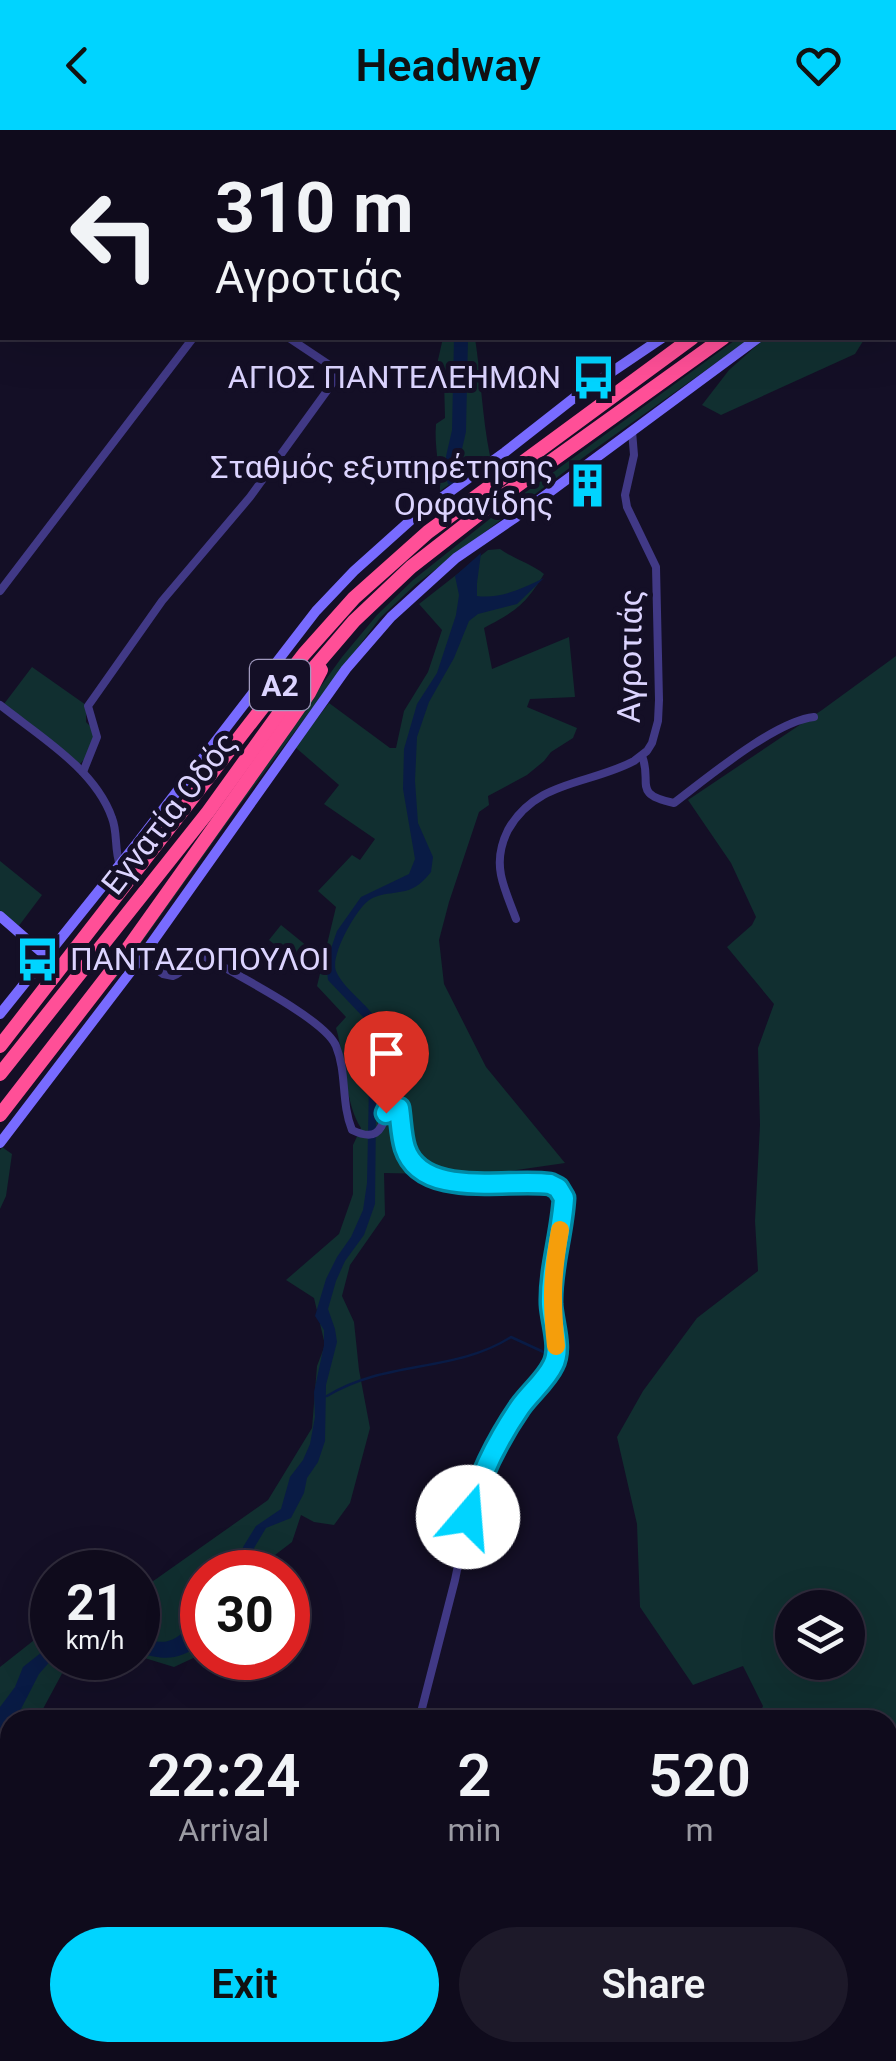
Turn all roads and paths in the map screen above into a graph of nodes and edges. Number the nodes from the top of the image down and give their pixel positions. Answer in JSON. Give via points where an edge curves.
{"nodes":[{"id":1,"x":190,"y":340,"type":"edge"},
{"id":2,"x":292,"y":340,"type":"edge"},
{"id":3,"x":659,"y":340,"type":"edge"},
{"id":4,"x":689,"y":340,"type":"edge"},
{"id":5,"x":720,"y":340,"type":"edge"},
{"id":6,"x":755,"y":340,"type":"edge"},
{"id":7,"x":632,"y":430,"type":"junction"},
{"id":8,"x":4,"y":579,"type":"edge"},
{"id":9,"x":0,"y":591,"type":"edge"},
{"id":10,"x":334,"y":644,"type":"junction"},
{"id":11,"x":0,"y":705,"type":"edge"},
{"id":12,"x":814,"y":717,"type":"dead end"},
{"id":13,"x":642,"y":756,"type":"junction"},
{"id":14,"x":83,"y":772,"type":"junction"},
{"id":15,"x":120,"y":865,"type":"junction"},
{"id":16,"x":0,"y":916,"type":"edge"},
{"id":17,"x":516,"y":919,"type":"dead end"},
{"id":18,"x":47,"y":957,"type":"junction"},
{"id":19,"x":142,"y":958,"type":"junction"},
{"id":20,"x":0,"y":1014,"type":"edge"},
{"id":21,"x":0,"y":1046,"type":"edge"},
{"id":22,"x":0,"y":1074,"type":"edge"},
{"id":23,"x":0,"y":1115,"type":"edge"},
{"id":24,"x":0,"y":1143,"type":"edge"},
{"id":25,"x":422,"y":1710,"type":"edge"}],
"edges":[{"from":1,"to":8,"type":"street"},
{"from":2,"to":14,"type":"street","via":[[338,376],[100,686],[88,706],[98,737]]},
{"from":3,"to":15,"type":"street","via":[[412,519],[354,571]]},
{"from":4,"to":21,"type":"highway","name":"Εγνατία Οδός","number":"Α2","via":[[428,532],[354,598]]},
{"from":5,"to":10,"type":"highway","name":"Εγνατία Οδός","number":"Α2","via":[[497,500],[412,567]]},
{"from":6,"to":7,"type":"street"},
{"from":7,"to":13,"type":"street","name":"Αγροτιάς","via":[[625,496],[656,568],[658,721]]},
{"from":7,"to":19,"type":"street","via":[[456,558],[391,616],[322,702]]},
{"from":8,"to":9,"type":"street"},
{"from":10,"to":22,"type":"highway","name":"Εγνατία Οδός","number":"Α2"},
{"from":10,"to":23,"type":"highway","via":[[242,790]]},
{"from":11,"to":14,"type":"street"},
{"from":12,"to":13,"type":"street","via":[[789,724],[674,803],[647,790]]},
{"from":13,"to":17,"type":"street","name":"Αγροτιάς","via":[[534,799],[515,819],[500,863]]},
{"from":14,"to":15,"type":"street","via":[[111,816]]},
{"from":15,"to":18,"type":"street"},
{"from":16,"to":18,"type":"street"},
{"from":18,"to":20,"type":"street"},
{"from":19,"to":24,"type":"street"},
{"from":19,"to":25,"type":"street","via":[[174,976],[202,955],[313,1020],[334,1040],[352,1130],[379,1132],[395,1105],[406,1150],[432,1176],[456,1183],[540,1182],[563,1193],[552,1278],[556,1358],[503,1432],[476,1486]]}]}
